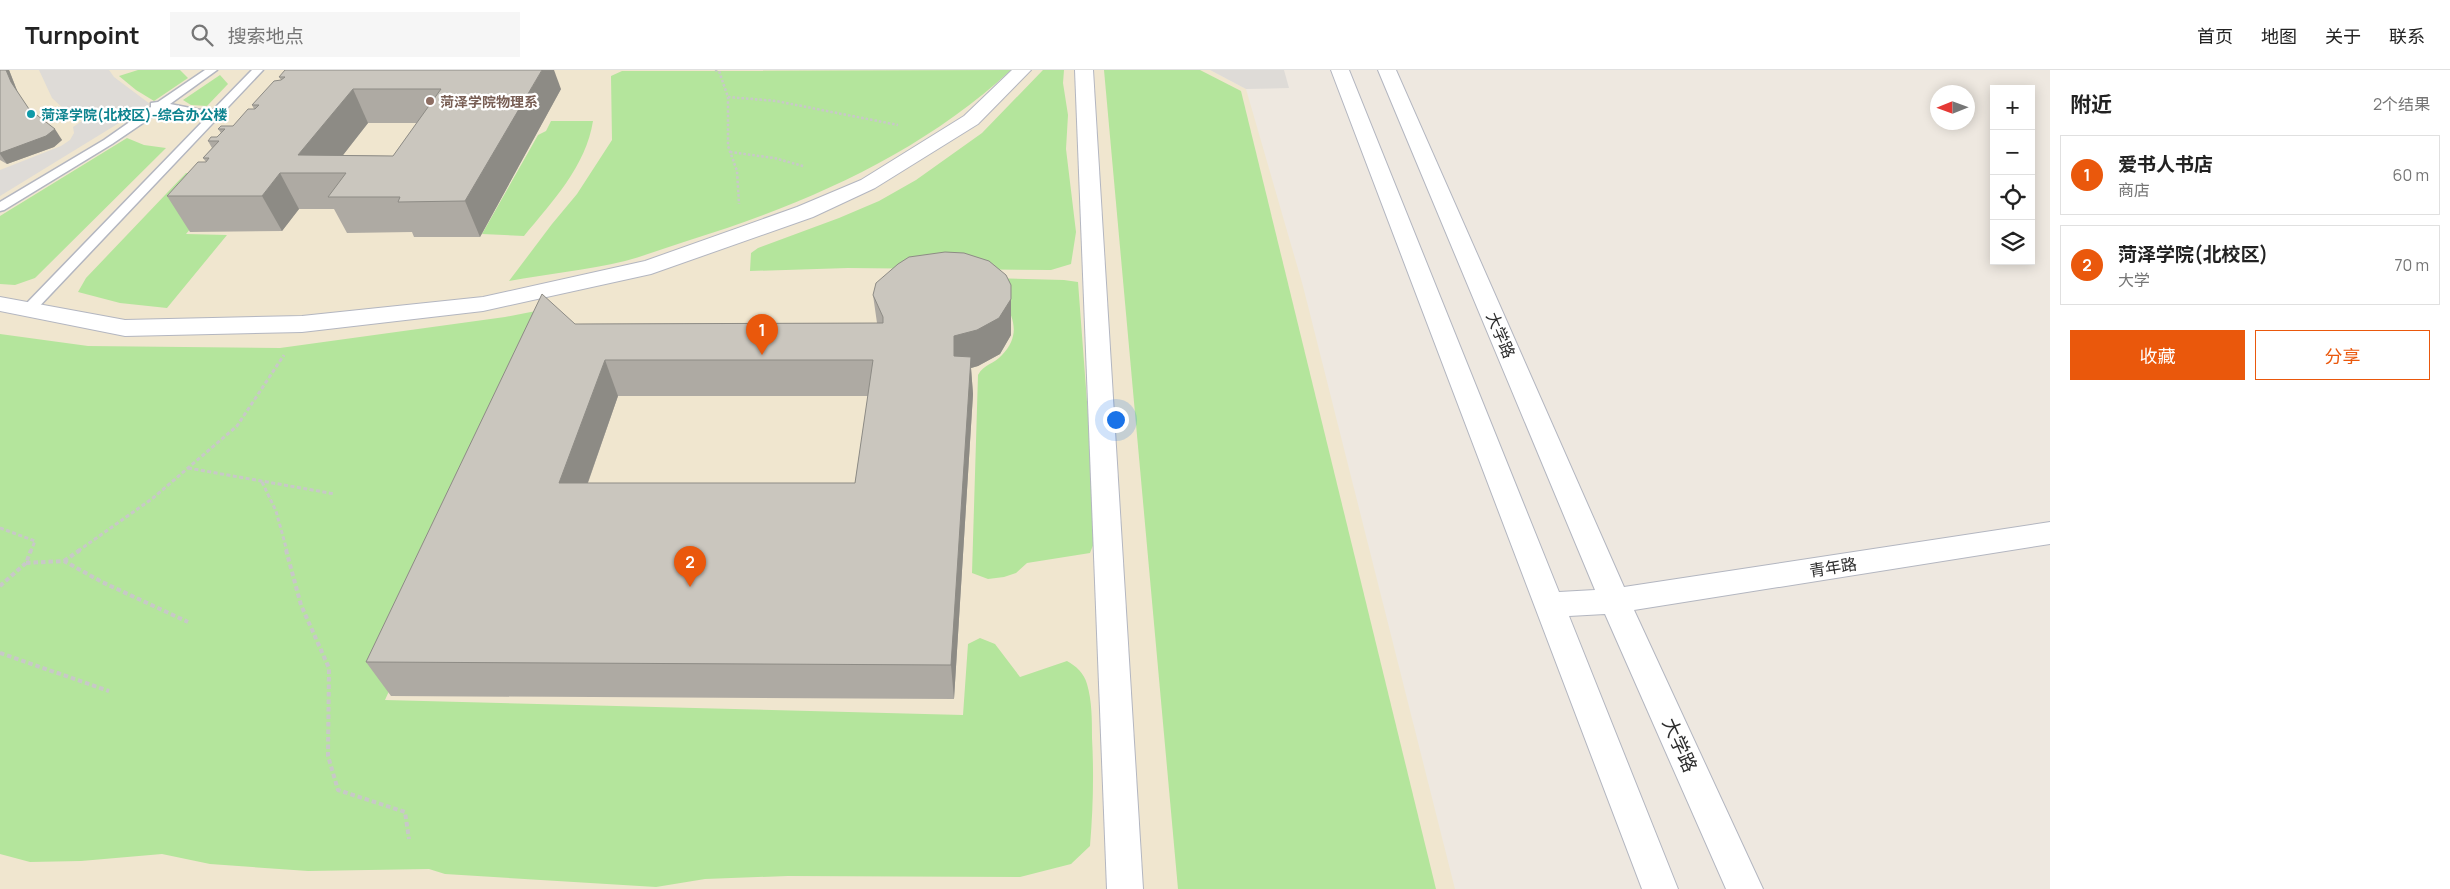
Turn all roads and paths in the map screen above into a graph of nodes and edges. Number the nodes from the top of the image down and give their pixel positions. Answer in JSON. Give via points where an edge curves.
{"nodes":[{"id":1,"x":212,"y":70,"type":"edge"},
{"id":2,"x":258,"y":70,"type":"edge"},
{"id":3,"x":715,"y":70,"type":"edge"},
{"id":4,"x":1022,"y":70,"type":"edge"},
{"id":5,"x":1084,"y":70,"type":"edge"},
{"id":6,"x":1340,"y":70,"type":"edge"},
{"id":7,"x":1387,"y":70,"type":"edge"},
{"id":8,"x":728,"y":97,"type":"junction"},
{"id":9,"x":155,"y":105,"type":"junction"},
{"id":10,"x":213,"y":116,"type":"junction"},
{"id":11,"x":898,"y":125,"type":"dead end"},
{"id":12,"x":730,"y":152,"type":"junction"},
{"id":13,"x":803,"y":166,"type":"dead end"},
{"id":14,"x":0,"y":207,"type":"edge"},
{"id":15,"x":742,"y":234,"type":"junction"},
{"id":16,"x":0,"y":304,"type":"edge"},
{"id":17,"x":28,"y":310,"type":"junction"},
{"id":18,"x":302,"y":324,"type":"junction"},
{"id":19,"x":187,"y":468,"type":"junction"},
{"id":20,"x":262,"y":482,"type":"junction"},
{"id":21,"x":335,"y":494,"type":"dead end"},
{"id":22,"x":0,"y":528,"type":"edge"},
{"id":23,"x":2050,"y":533,"type":"edge"},
{"id":24,"x":64,"y":560,"type":"junction"},
{"id":25,"x":26,"y":563,"type":"junction"},
{"id":26,"x":0,"y":586,"type":"edge"},
{"id":27,"x":1616,"y":601,"type":"junction"},
{"id":28,"x":1548,"y":606,"type":"junction"},
{"id":29,"x":188,"y":622,"type":"dead end"},
{"id":30,"x":0,"y":653,"type":"edge"},
{"id":31,"x":109,"y":691,"type":"dead end"},
{"id":32,"x":409,"y":839,"type":"dead end"},
{"id":33,"x":1125,"y":889,"type":"edge"},
{"id":34,"x":1660,"y":889,"type":"edge"},
{"id":35,"x":1745,"y":889,"type":"edge"}],
"edges":[{"from":1,"to":9,"type":"lane"},
{"from":2,"to":10,"type":"lane"},
{"from":3,"to":8,"type":"path","via":[[722,78]]},
{"from":4,"to":15,"type":"main road","via":[[971,120],[868,184],[805,212]]},
{"from":5,"to":33,"type":"main road"},
{"from":6,"to":28,"type":"main road"},
{"from":7,"to":27,"type":"main road","name":"大学路"},
{"from":8,"to":11,"type":"path","via":[[776,101]]},
{"from":8,"to":12,"type":"path"},
{"from":9,"to":10,"type":"lane"},
{"from":9,"to":14,"type":"lane","via":[[108,142]]},
{"from":10,"to":17,"type":"lane"},
{"from":12,"to":13,"type":"path"},
{"from":12,"to":15,"type":"path","via":[[737,171]]},
{"from":15,"to":18,"type":"main road","via":[[651,267],[483,304]]},
{"from":16,"to":17,"type":"main road"},
{"from":17,"to":18,"type":"main road","via":[[125,328]]},
{"from":18,"to":19,"type":"path","via":[[237,426]]},
{"from":19,"to":20,"type":"path"},
{"from":19,"to":24,"type":"path","via":[[152,498]]},
{"from":20,"to":21,"type":"path"},
{"from":20,"to":32,"type":"path","via":[[276,511],[301,605],[329,668],[328,756],[338,790],[405,812]]},
{"from":22,"to":25,"type":"path","via":[[35,541]]},
{"from":23,"to":27,"type":"main road","name":"青年路"},
{"from":24,"to":25,"type":"path"},
{"from":24,"to":29,"type":"path","via":[[102,582]]},
{"from":25,"to":26,"type":"path"},
{"from":27,"to":28,"type":"main road"},
{"from":27,"to":35,"type":"main road","name":"大学路"},
{"from":28,"to":34,"type":"main road"},
{"from":30,"to":31,"type":"path"}]}
